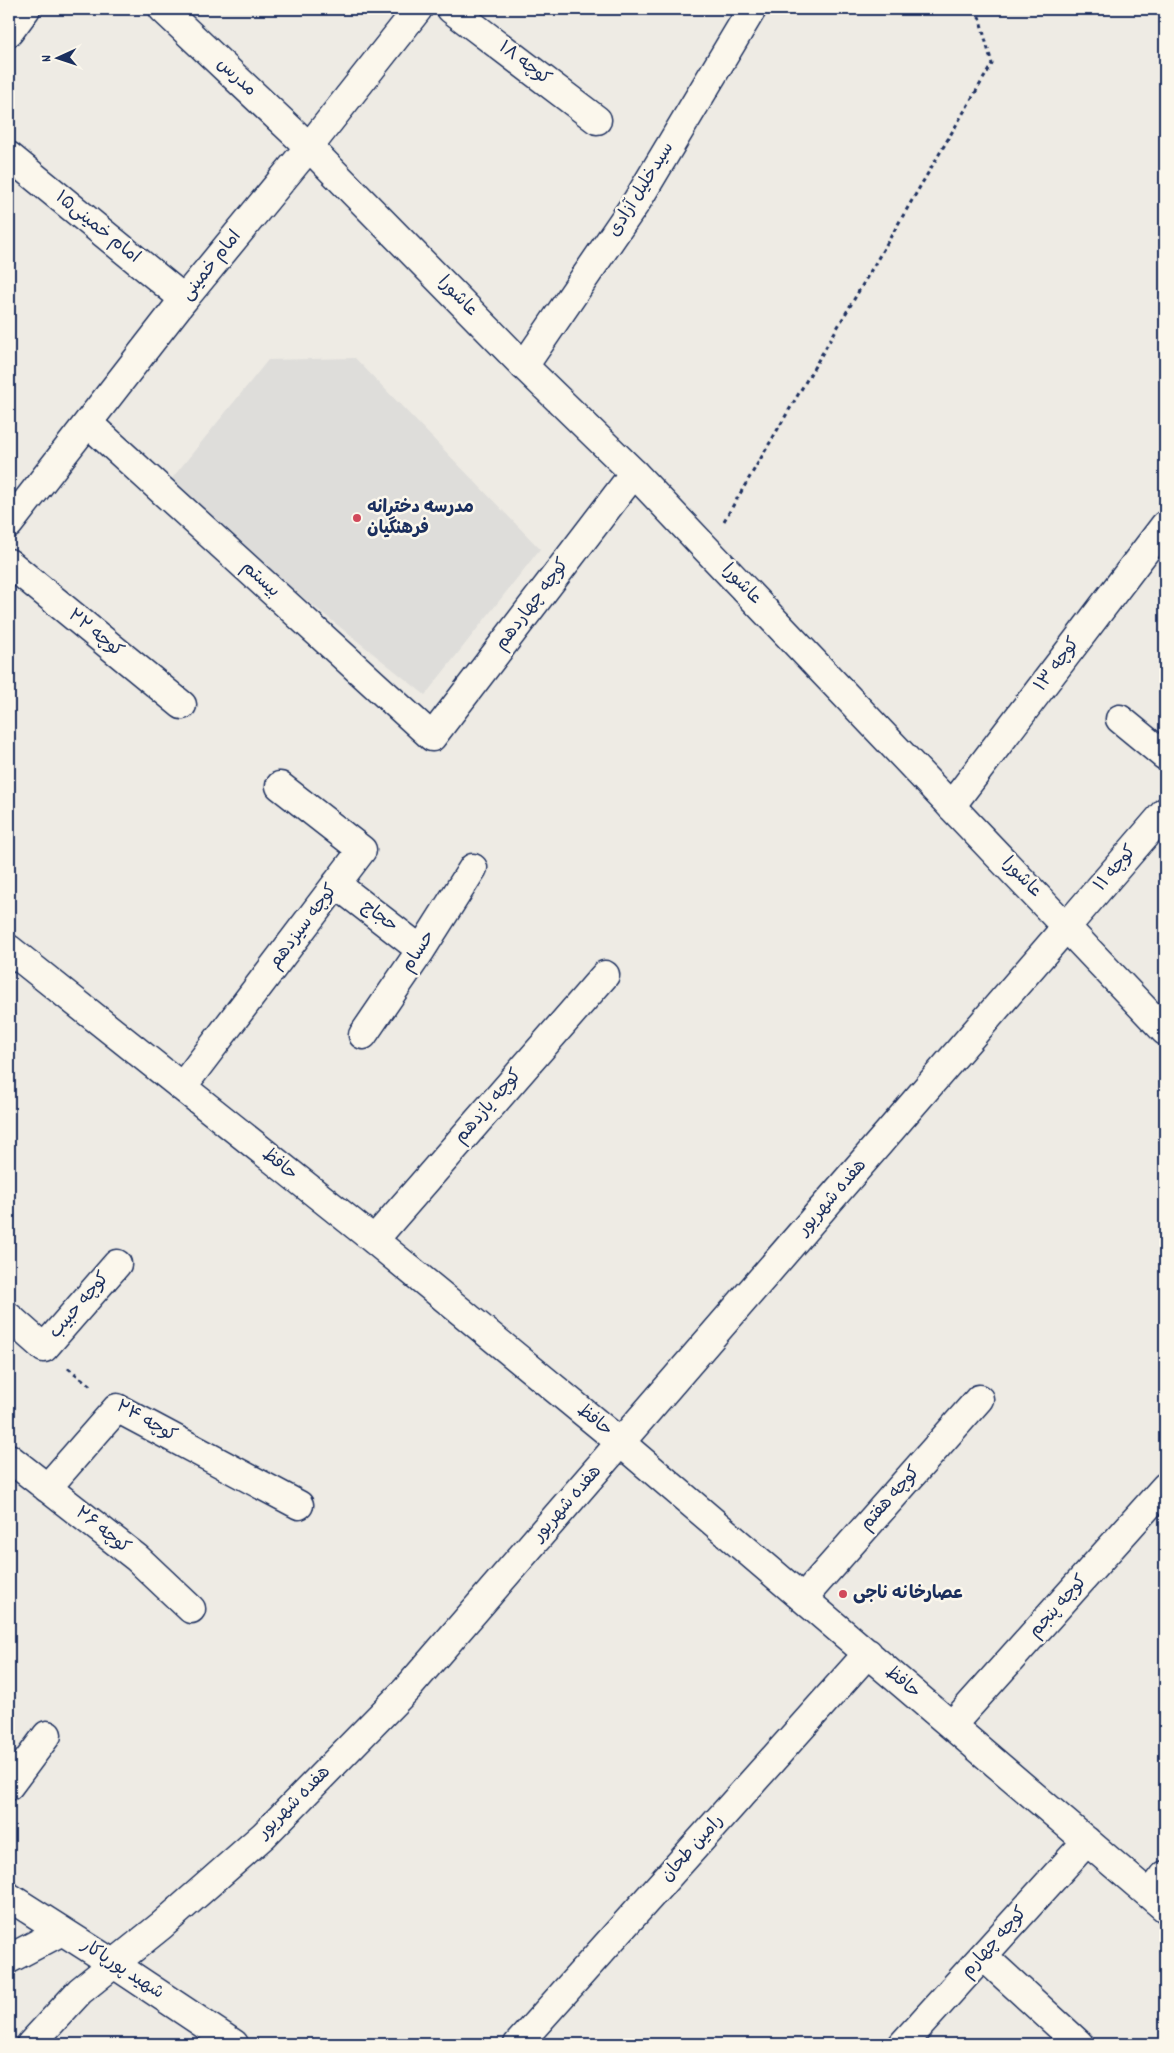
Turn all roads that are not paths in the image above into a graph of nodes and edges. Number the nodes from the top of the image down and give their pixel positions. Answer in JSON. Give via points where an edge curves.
{"nodes":[{"id":1,"x":26,"y":9,"type":"edge"},
{"id":2,"x":163,"y":9,"type":"edge"},
{"id":3,"x":418,"y":9,"type":"edge"},
{"id":4,"x":451,"y":9,"type":"edge"},
{"id":5,"x":752,"y":9,"type":"edge"},
{"id":6,"x":9,"y":32,"type":"edge"},
{"id":7,"x":598,"y":120,"type":"dead end"},
{"id":8,"x":309,"y":146,"type":"junction"},
{"id":9,"x":9,"y":156,"type":"edge"},
{"id":10,"x":184,"y":299,"type":"junction"},
{"id":11,"x":524,"y":366,"type":"junction"},
{"id":12,"x":88,"y":423,"type":"junction"},
{"id":13,"x":634,"y":473,"type":"junction"},
{"id":14,"x":9,"y":524,"type":"edge"},
{"id":15,"x":1165,"y":525,"type":"edge"},
{"id":16,"x":9,"y":563,"type":"edge"},
{"id":17,"x":182,"y":705,"type":"dead end"},
{"id":18,"x":1120,"y":719,"type":"dead end"},
{"id":19,"x":432,"y":737,"type":"joint"},
{"id":20,"x":1165,"y":756,"type":"edge"},
{"id":21,"x":280,"y":786,"type":"dead end"},
{"id":22,"x":951,"y":806,"type":"junction"},
{"id":23,"x":1165,"y":812,"type":"edge"},
{"id":24,"x":473,"y":868,"type":"dead end"},
{"id":25,"x":336,"y":884,"type":"junction"},
{"id":26,"x":1067,"y":926,"type":"junction"},
{"id":27,"x":9,"y":949,"type":"edge"},
{"id":28,"x":422,"y":950,"type":"junction"},
{"id":29,"x":605,"y":975,"type":"dead end"},
{"id":30,"x":1165,"y":1031,"type":"edge"},
{"id":31,"x":363,"y":1035,"type":"dead end"},
{"id":32,"x":182,"y":1087,"type":"junction"},
{"id":33,"x":374,"y":1240,"type":"junction"},
{"id":34,"x":117,"y":1264,"type":"dead end"},
{"id":35,"x":9,"y":1317,"type":"edge"},
{"id":36,"x":979,"y":1399,"type":"dead end"},
{"id":37,"x":621,"y":1443,"type":"junction"},
{"id":38,"x":9,"y":1458,"type":"edge"},
{"id":39,"x":1165,"y":1487,"type":"edge"},
{"id":40,"x":47,"y":1488,"type":"junction"},
{"id":41,"x":299,"y":1505,"type":"dead end"},
{"id":42,"x":803,"y":1598,"type":"junction"},
{"id":43,"x":191,"y":1609,"type":"dead end"},
{"id":44,"x":868,"y":1653,"type":"junction"},
{"id":45,"x":952,"y":1725,"type":"junction"},
{"id":46,"x":47,"y":1735,"type":"dead end"},
{"id":47,"x":9,"y":1786,"type":"edge"},
{"id":48,"x":1087,"y":1841,"type":"junction"},
{"id":49,"x":1160,"y":1893,"type":"edge"},
{"id":50,"x":9,"y":1897,"type":"edge"},
{"id":51,"x":62,"y":1931,"type":"junction"},
{"id":52,"x":983,"y":1956,"type":"junction"},
{"id":53,"x":9,"y":1959,"type":"edge"},
{"id":54,"x":114,"y":1964,"type":"junction"},
{"id":55,"x":30,"y":2044,"type":"edge"},
{"id":56,"x":234,"y":2044,"type":"edge"},
{"id":57,"x":518,"y":2044,"type":"edge"},
{"id":58,"x":903,"y":2044,"type":"edge"},
{"id":59,"x":1079,"y":2044,"type":"edge"}],
"edges":[{"from":1,"to":6,"type":"street"},
{"from":2,"to":8,"type":"street","name":"مدرس"},
{"from":3,"to":8,"type":"street","name":"امام خمینی"},
{"from":4,"to":7,"type":"street","name":"کوچه ۱۸"},
{"from":5,"to":11,"type":"street","name":"سیدخلیل آزادی","via":[[637,201]]},
{"from":8,"to":10,"type":"street","name":"امام خمینی"},
{"from":8,"to":11,"type":"street","name":"عاشورا"},
{"from":9,"to":10,"type":"street","name":"امام خمینی۱۵"},
{"from":10,"to":12,"type":"street","name":"امام خمینی"},
{"from":11,"to":13,"type":"street","name":"عاشورا"},
{"from":12,"to":14,"type":"street","name":"امام خمینی"},
{"from":12,"to":19,"type":"street","name":"بیستم"},
{"from":13,"to":19,"type":"street","name":"کوچه چهاردهم"},
{"from":13,"to":22,"type":"street","name":"عاشورا"},
{"from":15,"to":22,"type":"street","name":"کوچه ۱۳"},
{"from":16,"to":17,"type":"street","name":"کوچه ۲۲"},
{"from":18,"to":20,"type":"street"},
{"from":21,"to":25,"type":"street","name":"کوچه سیزدهم","via":[[362,850]]},
{"from":22,"to":26,"type":"street","name":"عاشورا"},
{"from":23,"to":26,"type":"street","name":"کوچه ۱۱"},
{"from":24,"to":28,"type":"street","name":"حسام"},
{"from":25,"to":28,"type":"street","name":"حجاج"},
{"from":25,"to":32,"type":"street","name":"کوچه سیزدهم"},
{"from":26,"to":30,"type":"street","name":"عاشورا"},
{"from":26,"to":37,"type":"street","name":"هفده شهریور"},
{"from":27,"to":32,"type":"street","name":"حافظ"},
{"from":28,"to":31,"type":"street","name":"حسام"},
{"from":29,"to":33,"type":"street","name":"کوچه یازدهم"},
{"from":32,"to":33,"type":"street","name":"حافظ"},
{"from":33,"to":37,"type":"street","name":"حافظ"},
{"from":34,"to":35,"type":"street","name":"کوچه حبیب","via":[[44,1348]]},
{"from":36,"to":42,"type":"street","name":"کوچه هفتم"},
{"from":37,"to":42,"type":"street","name":"حافظ"},
{"from":37,"to":54,"type":"street","name":"هفده شهریور","via":[[407,1690],[264,1835]]},
{"from":38,"to":40,"type":"street","name":"کوچه ۲۶"},
{"from":39,"to":45,"type":"street","name":"کوچه پنجم"},
{"from":40,"to":41,"type":"street","name":"کوچه ۲۴","via":[[117,1408]]},
{"from":40,"to":43,"type":"street","name":"کوچه ۲۶","via":[[137,1558]]},
{"from":42,"to":44,"type":"street","name":"حافظ"},
{"from":44,"to":45,"type":"street","name":"حافظ"},
{"from":44,"to":57,"type":"street","name":"رامین طحان"},
{"from":45,"to":48,"type":"street","name":"حافظ"},
{"from":46,"to":47,"type":"street"},
{"from":48,"to":49,"type":"street","name":"حافظ"},
{"from":48,"to":52,"type":"street","name":"کوچه چهارم"},
{"from":50,"to":51,"type":"street","name":"شهید پورپاکار"},
{"from":51,"to":53,"type":"street"},
{"from":51,"to":54,"type":"street","name":"شهید پورپاکار"},
{"from":52,"to":58,"type":"street","name":"کوچه چهارم"},
{"from":52,"to":59,"type":"street"},
{"from":54,"to":55,"type":"street","name":"هفده شهریور","via":[[80,1991]]},
{"from":54,"to":56,"type":"street","name":"شهید پورپاکار"}]}
